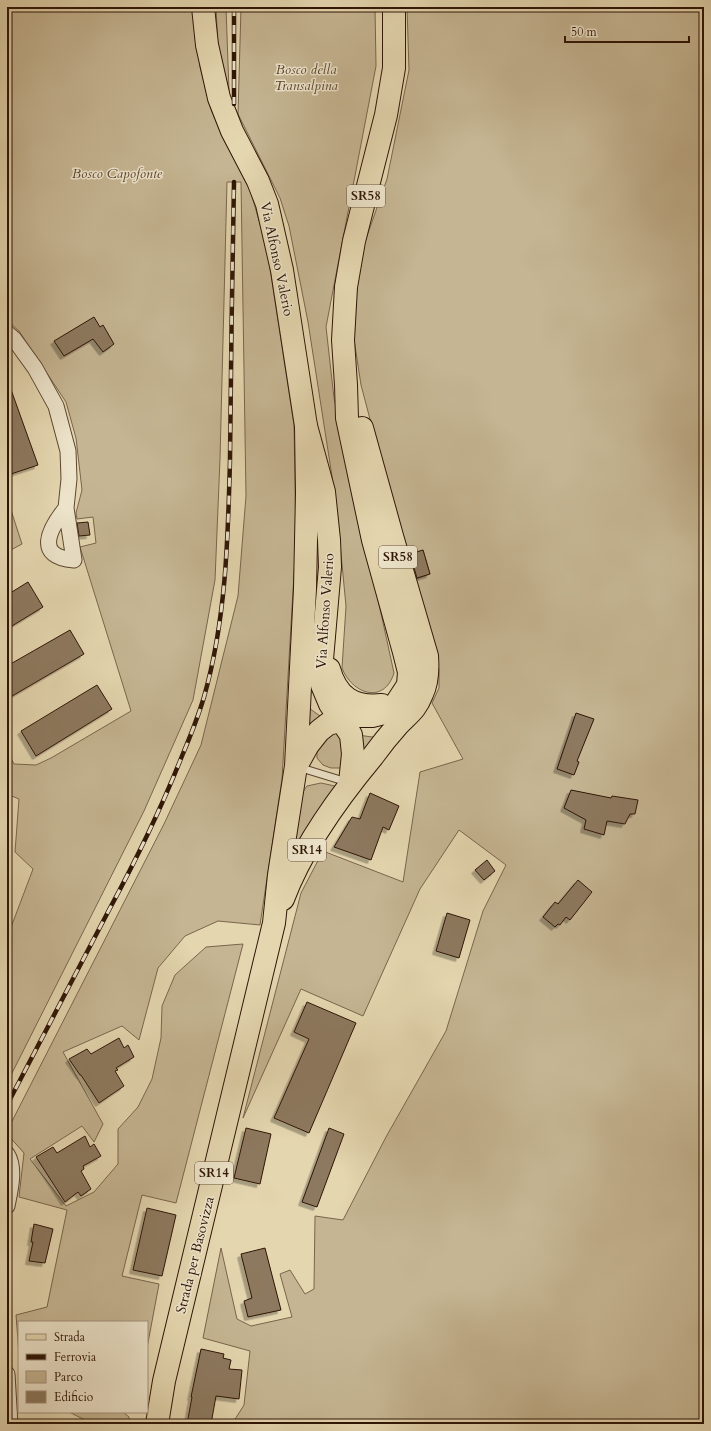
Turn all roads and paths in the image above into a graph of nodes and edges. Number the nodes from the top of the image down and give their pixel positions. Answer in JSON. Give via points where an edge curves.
{"nodes":[{"id":1,"x":203,"y":7,"type":"edge"},
{"id":2,"x":394,"y":7,"type":"edge"},
{"id":3,"x":7,"y":333,"type":"edge"},
{"id":4,"x":346,"y":385,"type":"junction"},
{"id":5,"x":306,"y":426,"type":"junction"},
{"id":6,"x":66,"y":508,"type":"dead end"},
{"id":7,"x":326,"y":618,"type":"junction"},
{"id":8,"x":301,"y":672,"type":"junction"},
{"id":9,"x":398,"y":700,"type":"junction"},
{"id":10,"x":342,"y":720,"type":"junction"},
{"id":11,"x":399,"y":724,"type":"junction"},
{"id":12,"x":296,"y":766,"type":"junction"},
{"id":13,"x":350,"y":783,"type":"junction"},
{"id":14,"x":274,"y":923,"type":"junction"},
{"id":15,"x":7,"y":1154,"type":"edge"},
{"id":16,"x":7,"y":1206,"type":"edge"},
{"id":17,"x":7,"y":1374,"type":"edge"},
{"id":18,"x":10,"y":1424,"type":"edge"},
{"id":19,"x":157,"y":1424,"type":"edge"}],
"edges":[{"from":1,"to":5,"type":"main road","name":"Via Alfonso Valerio","via":[[207,46],[219,98],[267,204],[282,270]]},
{"from":2,"to":4,"type":"main road","number":"SR58","via":[[394,68],[386,115],[354,241],[346,287],[343,340]]},
{"from":3,"to":6,"type":"street","via":[[35,368],[56,406],[68,451],[70,479]]},
{"from":4,"to":9,"type":"main road","number":"SR58","via":[[347,418],[373,540],[409,672],[408,685]]},
{"from":4,"to":11,"type":"main road","number":"SR58","via":[[371,458],[427,656],[428,674],[423,694],[414,710]]},
{"from":5,"to":7,"type":"main road","name":"Via Alfonso Valerio","via":[[324,492],[328,526],[330,567]]},
{"from":5,"to":8,"type":"main road","name":"Via Alfonso Valerio","via":[[307,493]]},
{"from":7,"to":9,"type":"main road","via":[[327,660],[338,691],[356,703],[369,706]]},
{"from":7,"to":10,"type":"main road","name":"Via Alfonso Valerio","via":[[321,657],[322,686],[330,704]]},
{"from":8,"to":10,"type":"main road","name":"Via Alfonso Valerio","via":[[313,699],[324,712]]},
{"from":8,"to":12,"type":"main road","name":"Strada per Basovizza"},
{"from":9,"to":10,"type":"main road","number":"SR58","via":[[392,708],[384,712]]},
{"from":10,"to":11,"type":"main road","via":[[366,729]]},
{"from":10,"to":12,"type":"main road","name":"Strada per Basovizza","number":"SR58","via":[[328,724],[319,731]]},
{"from":10,"to":13,"type":"main road","name":"Strada per Basovizza","via":[[351,735],[353,754]]},
{"from":11,"to":13,"type":"main road","name":"Strada per Basovizza","number":"SR58"},
{"from":12,"to":13,"type":"lane"},
{"from":12,"to":14,"type":"main road","name":"Strada per Basovizza","number":"SR14","via":[[278,875]]},
{"from":13,"to":14,"type":"main road","name":"Strada per Basovizza","number":"SR14","via":[[304,854]]},
{"from":14,"to":19,"type":"main road","name":"Strada per Basovizza","number":"SR14","via":[[164,1381]]},
{"from":15,"to":16,"type":"street","via":[[11,1173]]},
{"from":17,"to":18,"type":"street"}]}
